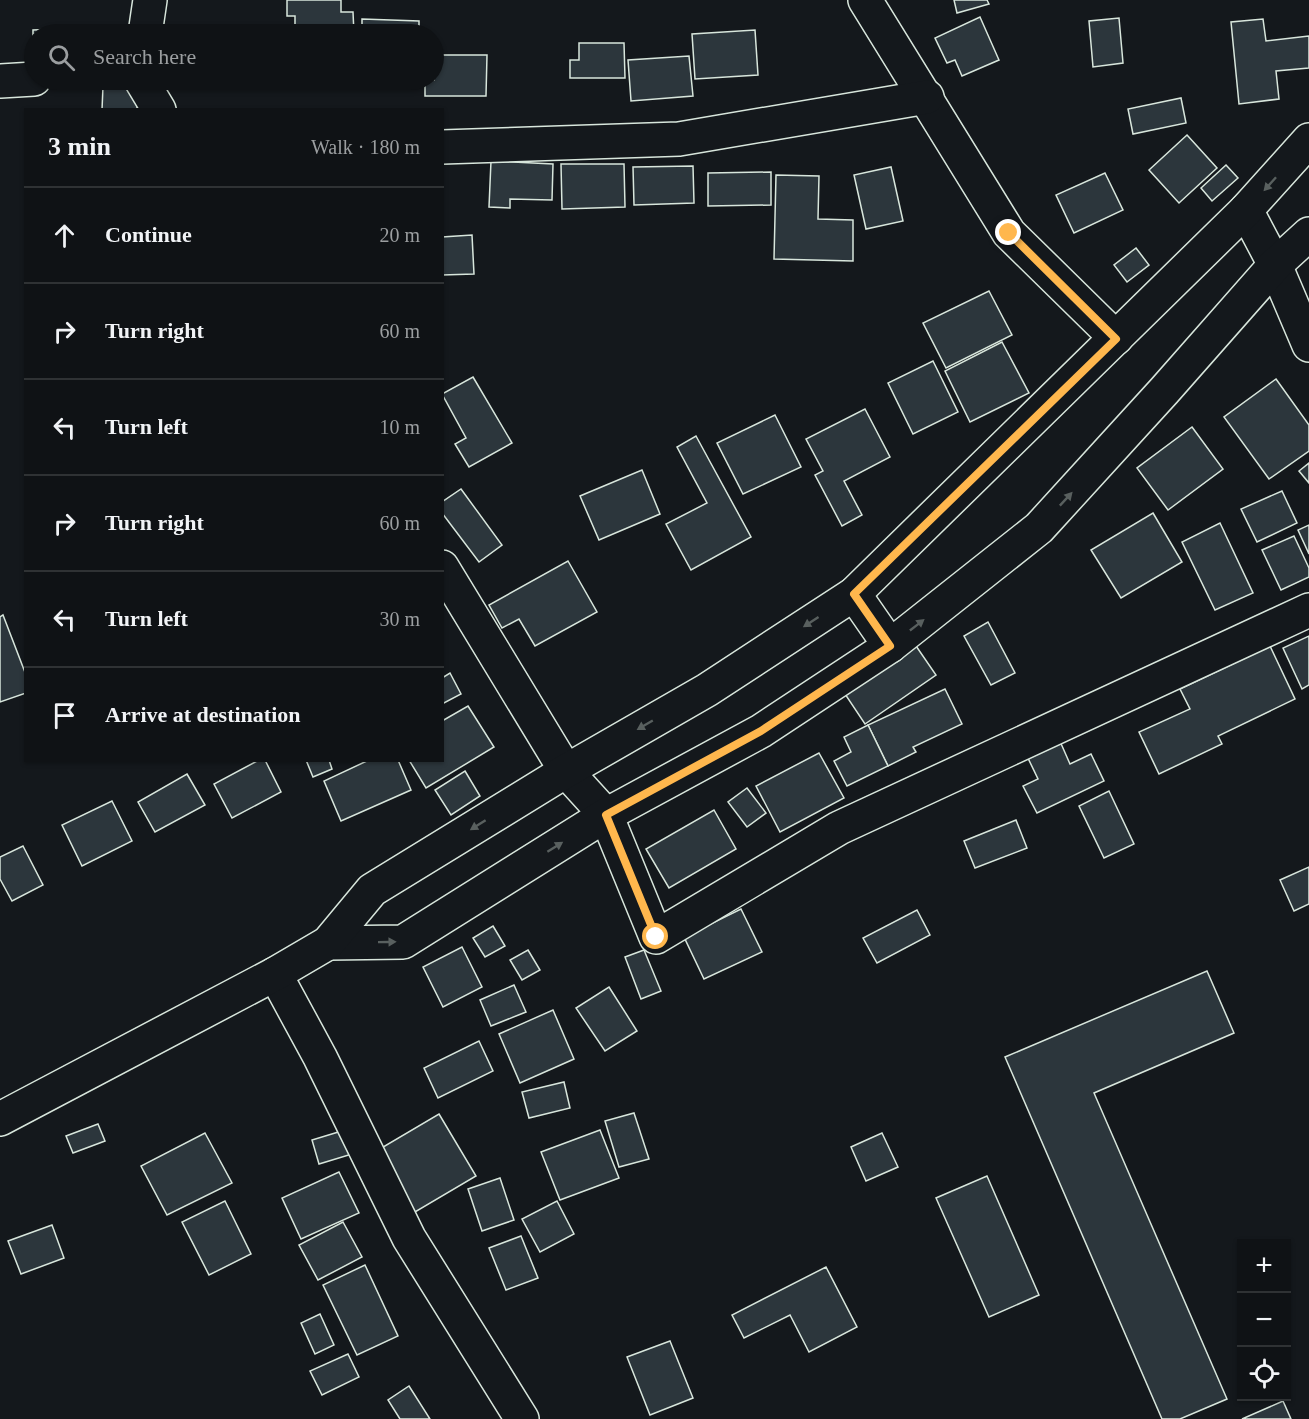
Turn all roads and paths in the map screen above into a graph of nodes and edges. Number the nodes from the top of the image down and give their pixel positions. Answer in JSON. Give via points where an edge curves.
{"nodes":[{"id":1,"x":150,"y":0,"type":"edge"},
{"id":2,"x":865,"y":0,"type":"edge"},
{"id":3,"x":146,"y":24,"type":"edge"},
{"id":4,"x":24,"y":80,"type":"edge"},
{"id":5,"x":0,"y":81,"type":"edge"},
{"id":6,"x":147,"y":90,"type":"edge"},
{"id":7,"x":927,"y":97,"type":"junction"},
{"id":8,"x":158,"y":108,"type":"edge"},
{"id":9,"x":1309,"y":140,"type":"edge"},
{"id":10,"x":444,"y":147,"type":"edge"},
{"id":11,"x":1246,"y":210,"type":"junction"},
{"id":12,"x":1309,"y":234,"type":"edge"},
{"id":13,"x":1275,"y":265,"type":"junction"},
{"id":14,"x":1303,"y":311,"type":"edge"},
{"id":15,"x":1116,"y":339,"type":"junction"},
{"id":16,"x":1309,"y":345,"type":"edge"},
{"id":17,"x":444,"y":570,"type":"edge"},
{"id":18,"x":854,"y":594,"type":"junction"},
{"id":19,"x":1309,"y":610,"type":"edge"},
{"id":20,"x":890,"y":646,"type":"junction"},
{"id":21,"x":566,"y":771,"type":"junction"},
{"id":22,"x":606,"y":815,"type":"junction"},
{"id":23,"x":328,"y":943,"type":"junction"},
{"id":24,"x":275,"y":974,"type":"junction"},
{"id":25,"x":0,"y":1119,"type":"edge"},
{"id":26,"x":522,"y":1419,"type":"edge"}],
"edges":[{"from":1,"to":3,"type":"main road"},
{"from":2,"to":7,"type":"main road"},
{"from":4,"to":5,"type":"main road"},
{"from":6,"to":8,"type":"main road"},
{"from":7,"to":10,"type":"main road","via":[[679,139]]},
{"from":7,"to":15,"type":"main road","via":[[1009,233]]},
{"from":9,"to":11,"type":"main road","one_way":true},
{"from":11,"to":13,"type":"main road"},
{"from":11,"to":15,"type":"main road"},
{"from":12,"to":13,"type":"main road"},
{"from":13,"to":14,"type":"main road"},
{"from":20,"to":13,"type":"main road","one_way":true,"via":[[1039,528]]},
{"from":14,"to":16,"type":"main road"},
{"from":15,"to":18,"type":"main road"},
{"from":17,"to":21,"type":"main road"},
{"from":18,"to":20,"type":"main road"},
{"from":18,"to":21,"type":"main road","one_way":true,"via":[[707,690]]},
{"from":19,"to":22,"type":"main road","via":[[839,828],[656,937]]},
{"from":20,"to":22,"type":"main road","via":[[761,731]]},
{"from":21,"to":22,"type":"main road"},
{"from":21,"to":23,"type":"main road","one_way":true,"via":[[372,890]]},
{"from":23,"to":22,"type":"main road","one_way":true,"via":[[403,942]]},
{"from":23,"to":24,"type":"main road"},
{"from":24,"to":25,"type":"main road"},
{"from":24,"to":26,"type":"main road","via":[[409,1238]]}]}
